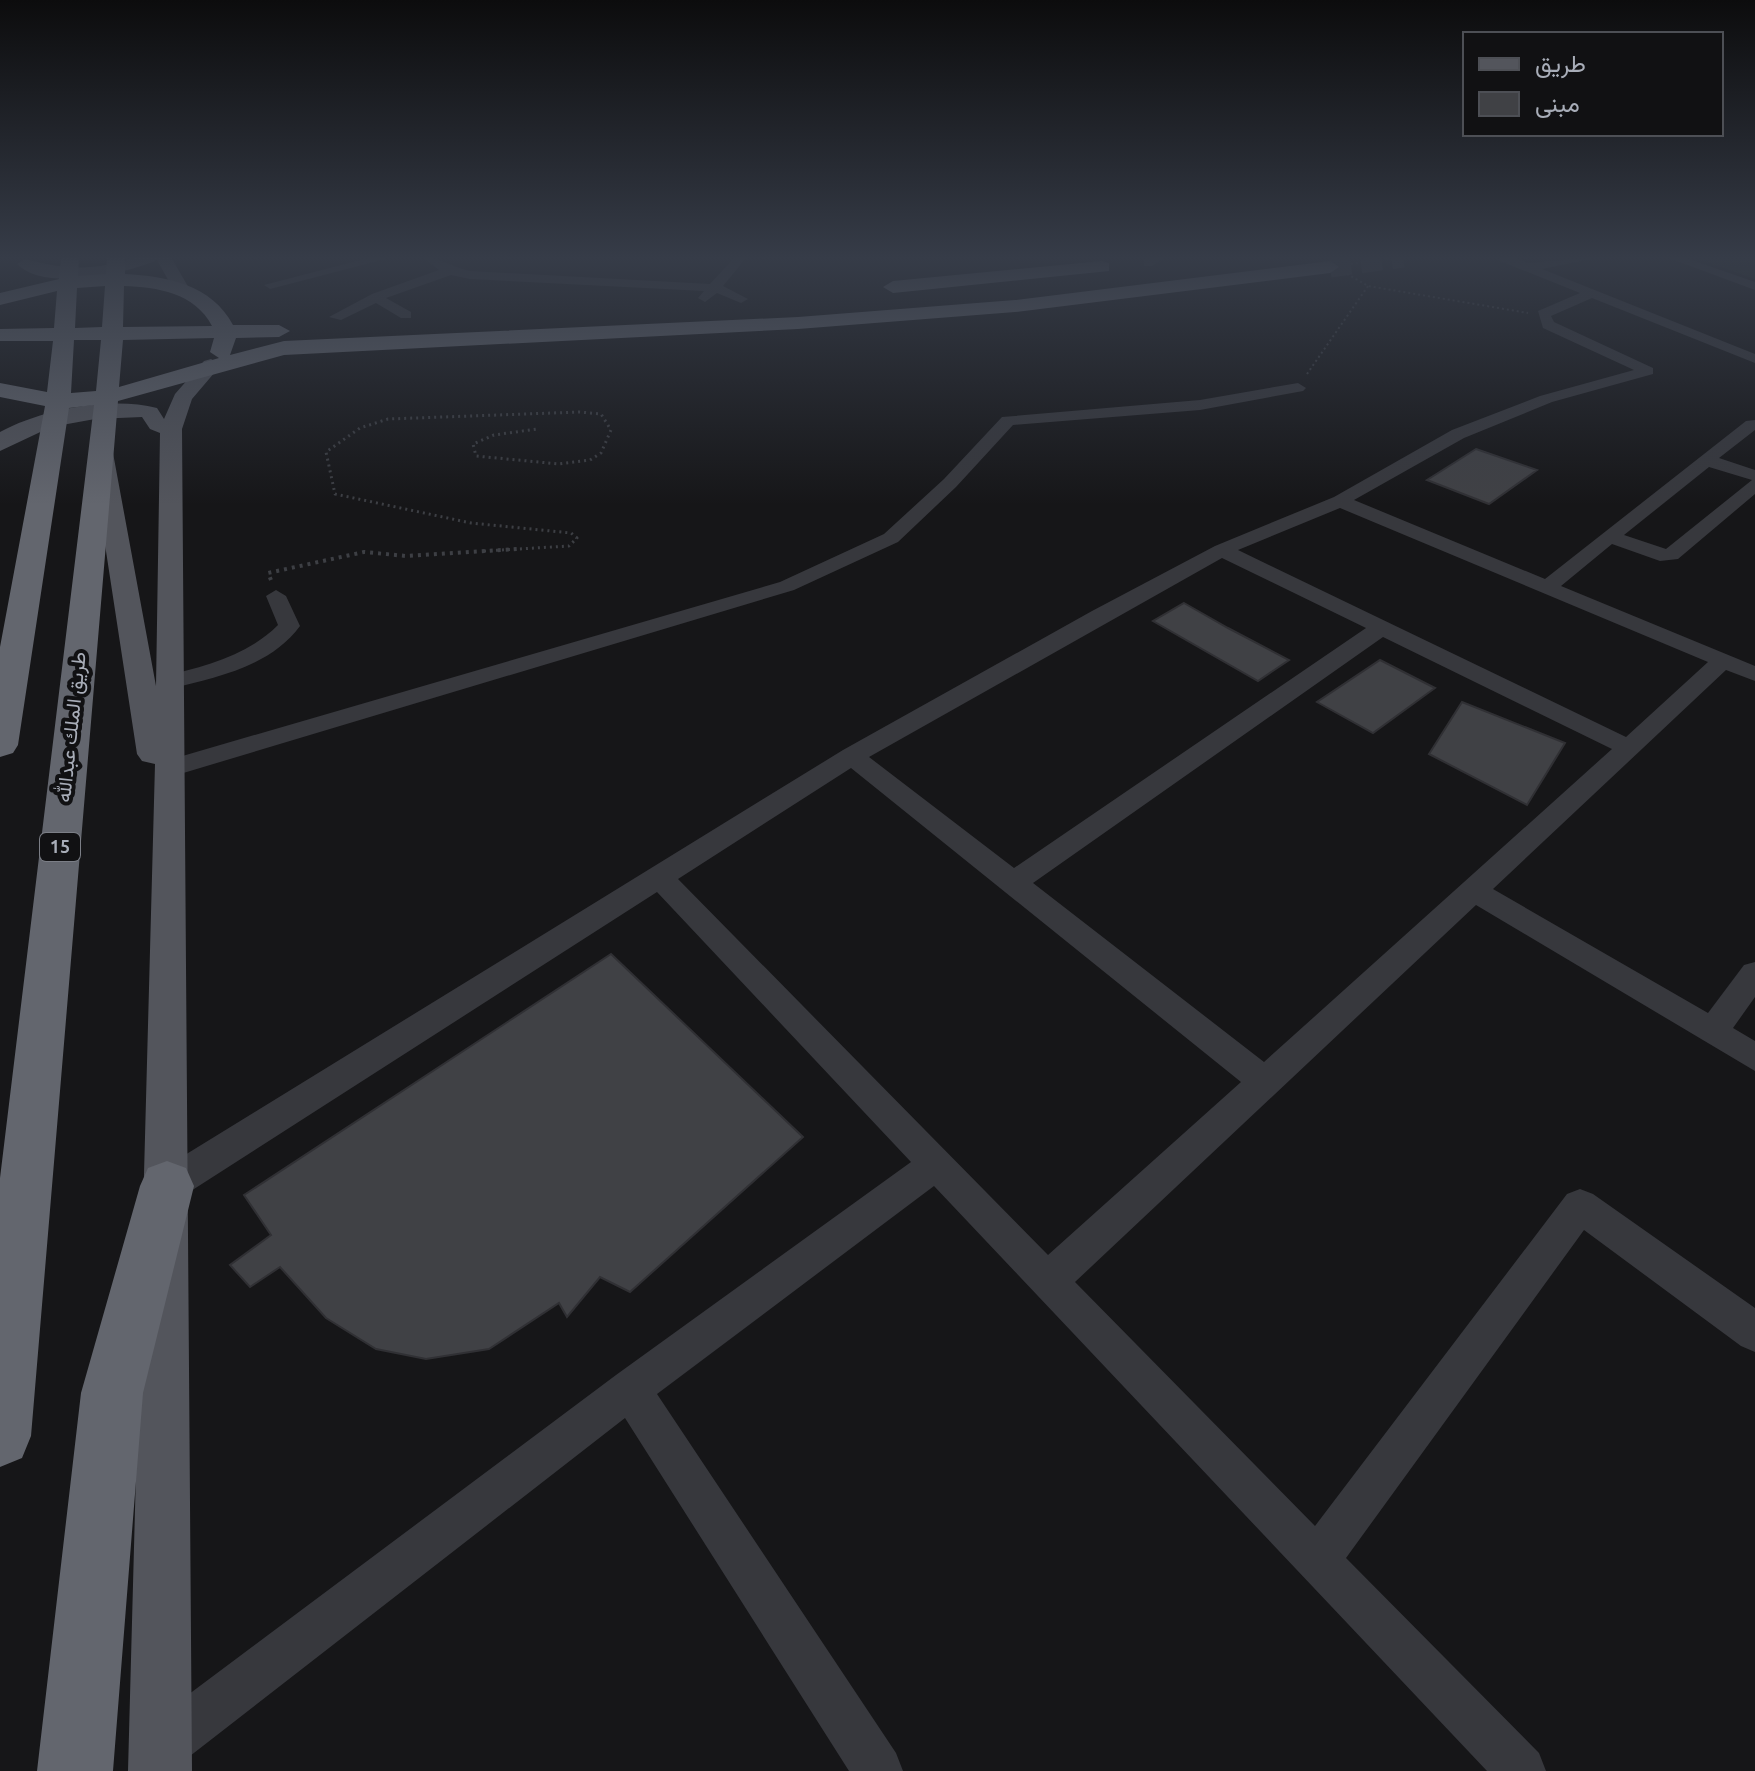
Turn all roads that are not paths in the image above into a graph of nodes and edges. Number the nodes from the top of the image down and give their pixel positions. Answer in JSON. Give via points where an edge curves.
{"nodes":[{"id":1,"x":62,"y":340,"type":"edge"},
{"id":2,"x":117,"y":340,"type":"edge"},
{"id":3,"x":225,"y":340,"type":"edge"},
{"id":4,"x":284,"y":340,"type":"edge"},
{"id":5,"x":451,"y":340,"type":"edge"},
{"id":6,"x":1580,"y":340,"type":"edge"},
{"id":7,"x":1710,"y":340,"type":"edge"},
{"id":8,"x":316,"y":345,"type":"junction"},
{"id":9,"x":1752,"y":356,"type":"edge"},
{"id":10,"x":211,"y":365,"type":"junction"},
{"id":11,"x":1298,"y":388,"type":"road end"},
{"id":12,"x":0,"y":390,"type":"edge"},
{"id":13,"x":37,"y":412,"type":"junction"},
{"id":14,"x":1752,"y":424,"type":"dead end"},
{"id":15,"x":171,"y":429,"type":"junction"},
{"id":16,"x":0,"y":444,"type":"edge"},
{"id":17,"x":101,"y":447,"type":"junction"},
{"id":18,"x":1707,"y":460,"type":"junction"},
{"id":19,"x":1755,"y":476,"type":"edge"},
{"id":20,"x":1755,"y":485,"type":"edge"},
{"id":21,"x":1340,"y":501,"type":"junction"},
{"id":22,"x":1610,"y":537,"type":"junction"},
{"id":23,"x":1222,"y":550,"type":"junction"},
{"id":24,"x":1547,"y":587,"type":"junction"},
{"id":25,"x":276,"y":596,"type":"road end"},
{"id":26,"x":1381,"y":628,"type":"junction"},
{"id":27,"x":1723,"y":661,"type":"junction"},
{"id":28,"x":1755,"y":674,"type":"edge"},
{"id":29,"x":170,"y":682,"type":"junction"},
{"id":30,"x":0,"y":745,"type":"edge"},
{"id":31,"x":1629,"y":748,"type":"junction"},
{"id":32,"x":852,"y":756,"type":"junction"},
{"id":33,"x":171,"y":768,"type":"junction"},
{"id":34,"x":170,"y":854,"type":"junction"},
{"id":35,"x":659,"y":877,"type":"junction"},
{"id":36,"x":1013,"y":883,"type":"junction"},
{"id":37,"x":1474,"y":891,"type":"junction"},
{"id":38,"x":1755,"y":974,"type":"edge"},
{"id":39,"x":1712,"y":1032,"type":"junction"},
{"id":40,"x":1755,"y":1057,"type":"edge"},
{"id":41,"x":1265,"y":1082,"type":"junction"},
{"id":42,"x":936,"y":1164,"type":"junction"},
{"id":43,"x":167,"y":1186,"type":"junction"},
{"id":44,"x":1048,"y":1281,"type":"junction"},
{"id":45,"x":1755,"y":1332,"type":"edge"},
{"id":46,"x":630,"y":1389,"type":"junction"},
{"id":47,"x":0,"y":1436,"type":"edge"},
{"id":48,"x":1317,"y":1560,"type":"junction"},
{"id":49,"x":160,"y":1759,"type":"edge"},
{"id":50,"x":75,"y":1771,"type":"edge"},
{"id":51,"x":878,"y":1771,"type":"edge"},
{"id":52,"x":1521,"y":1771,"type":"edge"}],
"edges":[{"from":1,"to":30,"type":"highway","via":[[59,395]]},
{"from":2,"to":17,"type":"highway","name":"طريق الملك عبدالله","number":"15"},
{"from":3,"to":10,"type":"highway"},
{"from":4,"to":8,"type":"highway"},
{"from":5,"to":8,"type":"highway"},
{"from":6,"to":21,"type":"street","via":[[1648,371],[1546,399],[1458,434]]},
{"from":7,"to":9,"type":"street"},
{"from":8,"to":10,"type":"highway"},
{"from":10,"to":13,"type":"highway","via":[[144,389]]},
{"from":10,"to":15,"type":"main road","via":[[182,398]]},
{"from":11,"to":33,"type":"street","via":[[1200,405],[1008,420],[891,538],[787,586]]},
{"from":12,"to":13,"type":"highway"},
{"from":13,"to":15,"type":"main road","via":[[150,412],[157,425]]},
{"from":13,"to":16,"type":"main road"},
{"from":14,"to":18,"type":"street"},
{"from":15,"to":29,"type":"main road"},
{"from":17,"to":34,"type":"main road"},
{"from":17,"to":47,"type":"highway","name":"طريق الملك عبدالله","number":"15"},
{"from":18,"to":19,"type":"street"},
{"from":18,"to":22,"type":"street"},
{"from":20,"to":22,"type":"street","via":[[1671,555]]},
{"from":21,"to":23,"type":"street"},
{"from":21,"to":24,"type":"street"},
{"from":22,"to":24,"type":"street"},
{"from":23,"to":26,"type":"street"},
{"from":23,"to":32,"type":"street"},
{"from":24,"to":27,"type":"street"},
{"from":25,"to":29,"type":"street","via":[[289,626],[274,643],[220,670]]},
{"from":26,"to":31,"type":"street"},
{"from":26,"to":36,"type":"street"},
{"from":27,"to":28,"type":"street"},
{"from":27,"to":31,"type":"street"},
{"from":29,"to":33,"type":"main road"},
{"from":31,"to":37,"type":"street"},
{"from":32,"to":35,"type":"street"},
{"from":32,"to":36,"type":"street"},
{"from":33,"to":34,"type":"main road"},
{"from":34,"to":43,"type":"main road"},
{"from":35,"to":42,"type":"street"},
{"from":35,"to":43,"type":"street"},
{"from":36,"to":41,"type":"street"},
{"from":37,"to":39,"type":"street"},
{"from":37,"to":41,"type":"street"},
{"from":38,"to":39,"type":"street"},
{"from":39,"to":40,"type":"street"},
{"from":41,"to":44,"type":"street"},
{"from":42,"to":44,"type":"street"},
{"from":42,"to":46,"type":"street"},
{"from":43,"to":49,"type":"main road"},
{"from":43,"to":50,"type":"highway","via":[[112,1393]]},
{"from":44,"to":48,"type":"street"},
{"from":45,"to":48,"type":"street","via":[[1580,1206]]},
{"from":46,"to":49,"type":"street"},
{"from":46,"to":51,"type":"street"},
{"from":48,"to":52,"type":"street"}]}
